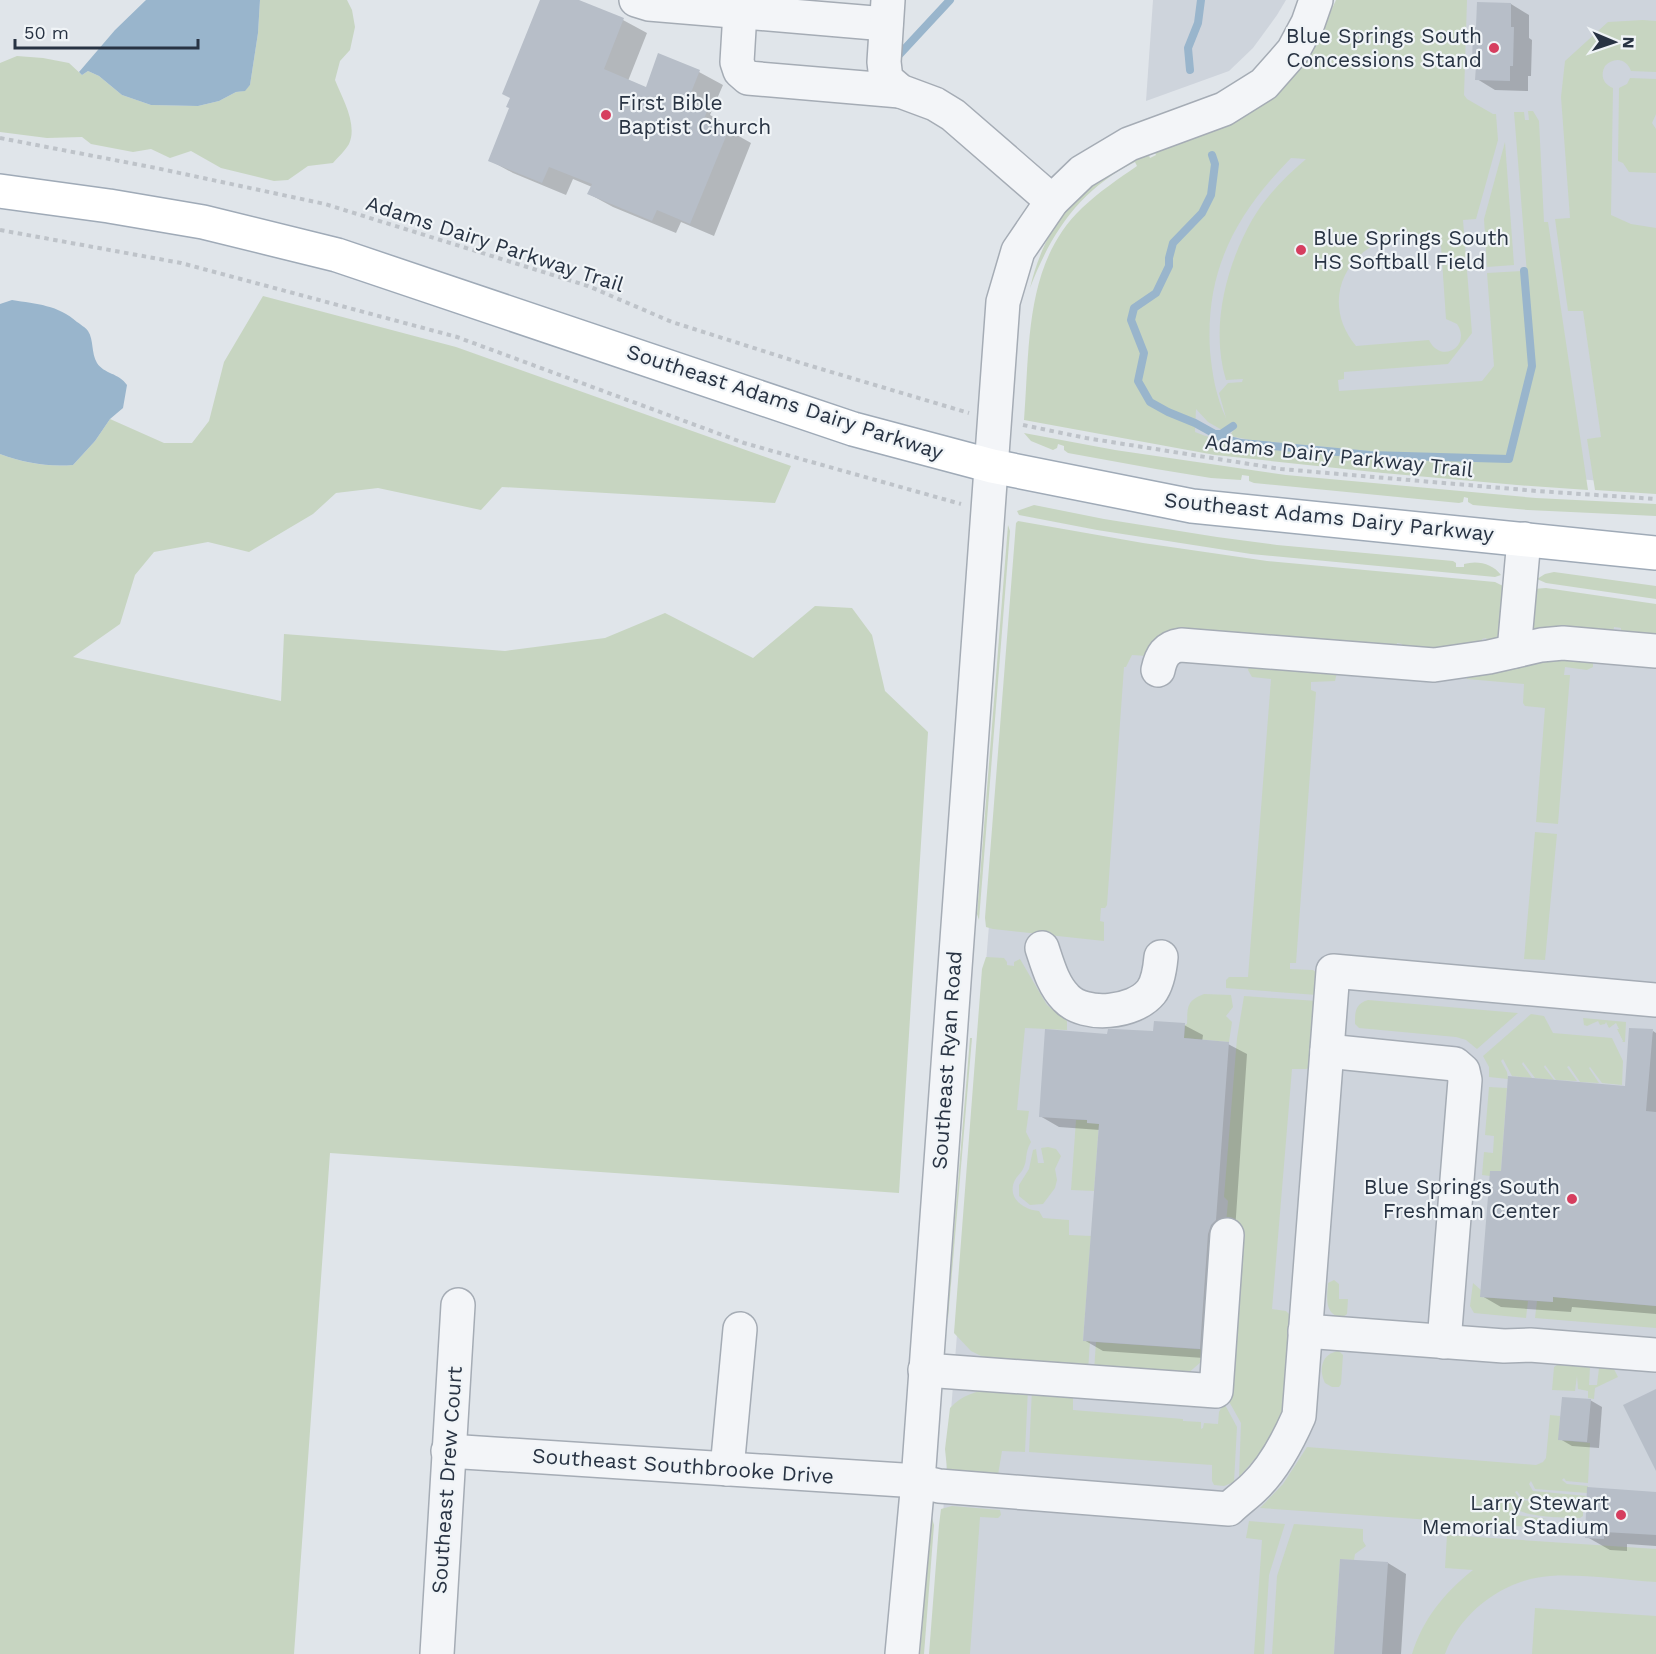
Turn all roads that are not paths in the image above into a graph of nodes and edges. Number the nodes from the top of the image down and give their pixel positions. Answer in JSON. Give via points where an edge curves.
{"nodes":[{"id":1,"x":636,"y":0,"type":"edge"},
{"id":2,"x":1316,"y":0,"type":"edge"},
{"id":3,"x":740,"y":12,"type":"junction"},
{"id":4,"x":887,"y":12,"type":"edge"},
{"id":5,"x":900,"y":92,"type":"junction"},
{"id":6,"x":0,"y":191,"type":"edge"},
{"id":7,"x":1052,"y":201,"type":"junction"},
{"id":8,"x":992,"y":466,"type":"junction"},
{"id":9,"x":1524,"y":539,"type":"junction"},
{"id":10,"x":1656,"y":553,"type":"edge"},
{"id":11,"x":1515,"y":651,"type":"junction"},
{"id":12,"x":1656,"y":651,"type":"edge"},
{"id":13,"x":1158,"y":670,"type":"dead end"},
{"id":14,"x":1042,"y":948,"type":"dead end"},
{"id":15,"x":1161,"y":957,"type":"dead end"},
{"id":16,"x":1656,"y":1000,"type":"edge"},
{"id":17,"x":1327,"y":1051,"type":"junction"},
{"id":18,"x":1227,"y":1235,"type":"dead end"},
{"id":19,"x":458,"y":1305,"type":"dead end"},
{"id":20,"x":740,"y":1329,"type":"dead end"},
{"id":21,"x":1305,"y":1331,"type":"junction"},
{"id":22,"x":1444,"y":1342,"type":"junction"},
{"id":23,"x":1656,"y":1355,"type":"edge"},
{"id":24,"x":926,"y":1370,"type":"junction"},
{"id":25,"x":448,"y":1451,"type":"junction"},
{"id":26,"x":727,"y":1469,"type":"junction"},
{"id":27,"x":918,"y":1481,"type":"junction"},
{"id":28,"x":436,"y":1654,"type":"edge"},
{"id":29,"x":902,"y":1654,"type":"edge"}],
"edges":[{"from":1,"to":3,"type":"street"},
{"from":2,"to":7,"type":"street","name":"Southeast Ryan Road","via":[[1293,51],[1264,84],[1224,109],[1129,144],[1082,172]]},
{"from":3,"to":4,"type":"street"},
{"from":3,"to":5,"type":"street","via":[[737,62],[748,78]]},
{"from":4,"to":5,"type":"street","via":[[886,79]]},
{"from":5,"to":7,"type":"street","via":[[953,115]]},
{"from":6,"to":8,"type":"main road","name":"Southeast Adams Dairy Parkway","via":[[203,222],[337,255],[854,429]]},
{"from":7,"to":8,"type":"street","name":"Southeast Ryan Road","via":[[1018,250],[1003,302]]},
{"from":8,"to":9,"type":"main road","name":"Southeast Adams Dairy Parkway","via":[[1192,506]]},
{"from":8,"to":24,"type":"street","name":"Southeast Ryan Road"},
{"from":9,"to":10,"type":"main road","name":"Southeast Adams Dairy Parkway"},
{"from":9,"to":11,"type":"street"},
{"from":11,"to":12,"type":"street","via":[[1563,643]]},
{"from":11,"to":13,"type":"street","via":[[1434,664],[1181,645],[1166,651]]},
{"from":14,"to":15,"type":"street","via":[[1067,1000],[1090,1010],[1119,1011],[1138,1003],[1152,992]]},
{"from":16,"to":17,"type":"street","name":"Southeast Southbrooke Drive","via":[[1333,971]]},
{"from":17,"to":21,"type":"street","name":"Southeast Southbrooke Drive"},
{"from":17,"to":22,"type":"street","via":[[1455,1064],[1463,1071]]},
{"from":18,"to":24,"type":"street","via":[[1216,1391]]},
{"from":19,"to":25,"type":"street","name":"Southeast Drew Court"},
{"from":20,"to":26,"type":"street"},
{"from":21,"to":22,"type":"street"},
{"from":21,"to":27,"type":"street","name":"Southeast Southbrooke Drive","via":[[1299,1416],[1291,1435],[1255,1486],[1228,1509],[961,1488]]},
{"from":22,"to":23,"type":"street"},
{"from":24,"to":27,"type":"street","name":"Southeast Ryan Road"},
{"from":25,"to":26,"type":"street","name":"Southeast Southbrooke Drive"},
{"from":25,"to":28,"type":"street","name":"Southeast Drew Court"},
{"from":26,"to":27,"type":"street","name":"Southeast Southbrooke Drive"},
{"from":27,"to":29,"type":"street","name":"Southeast Ryan Road"}]}
